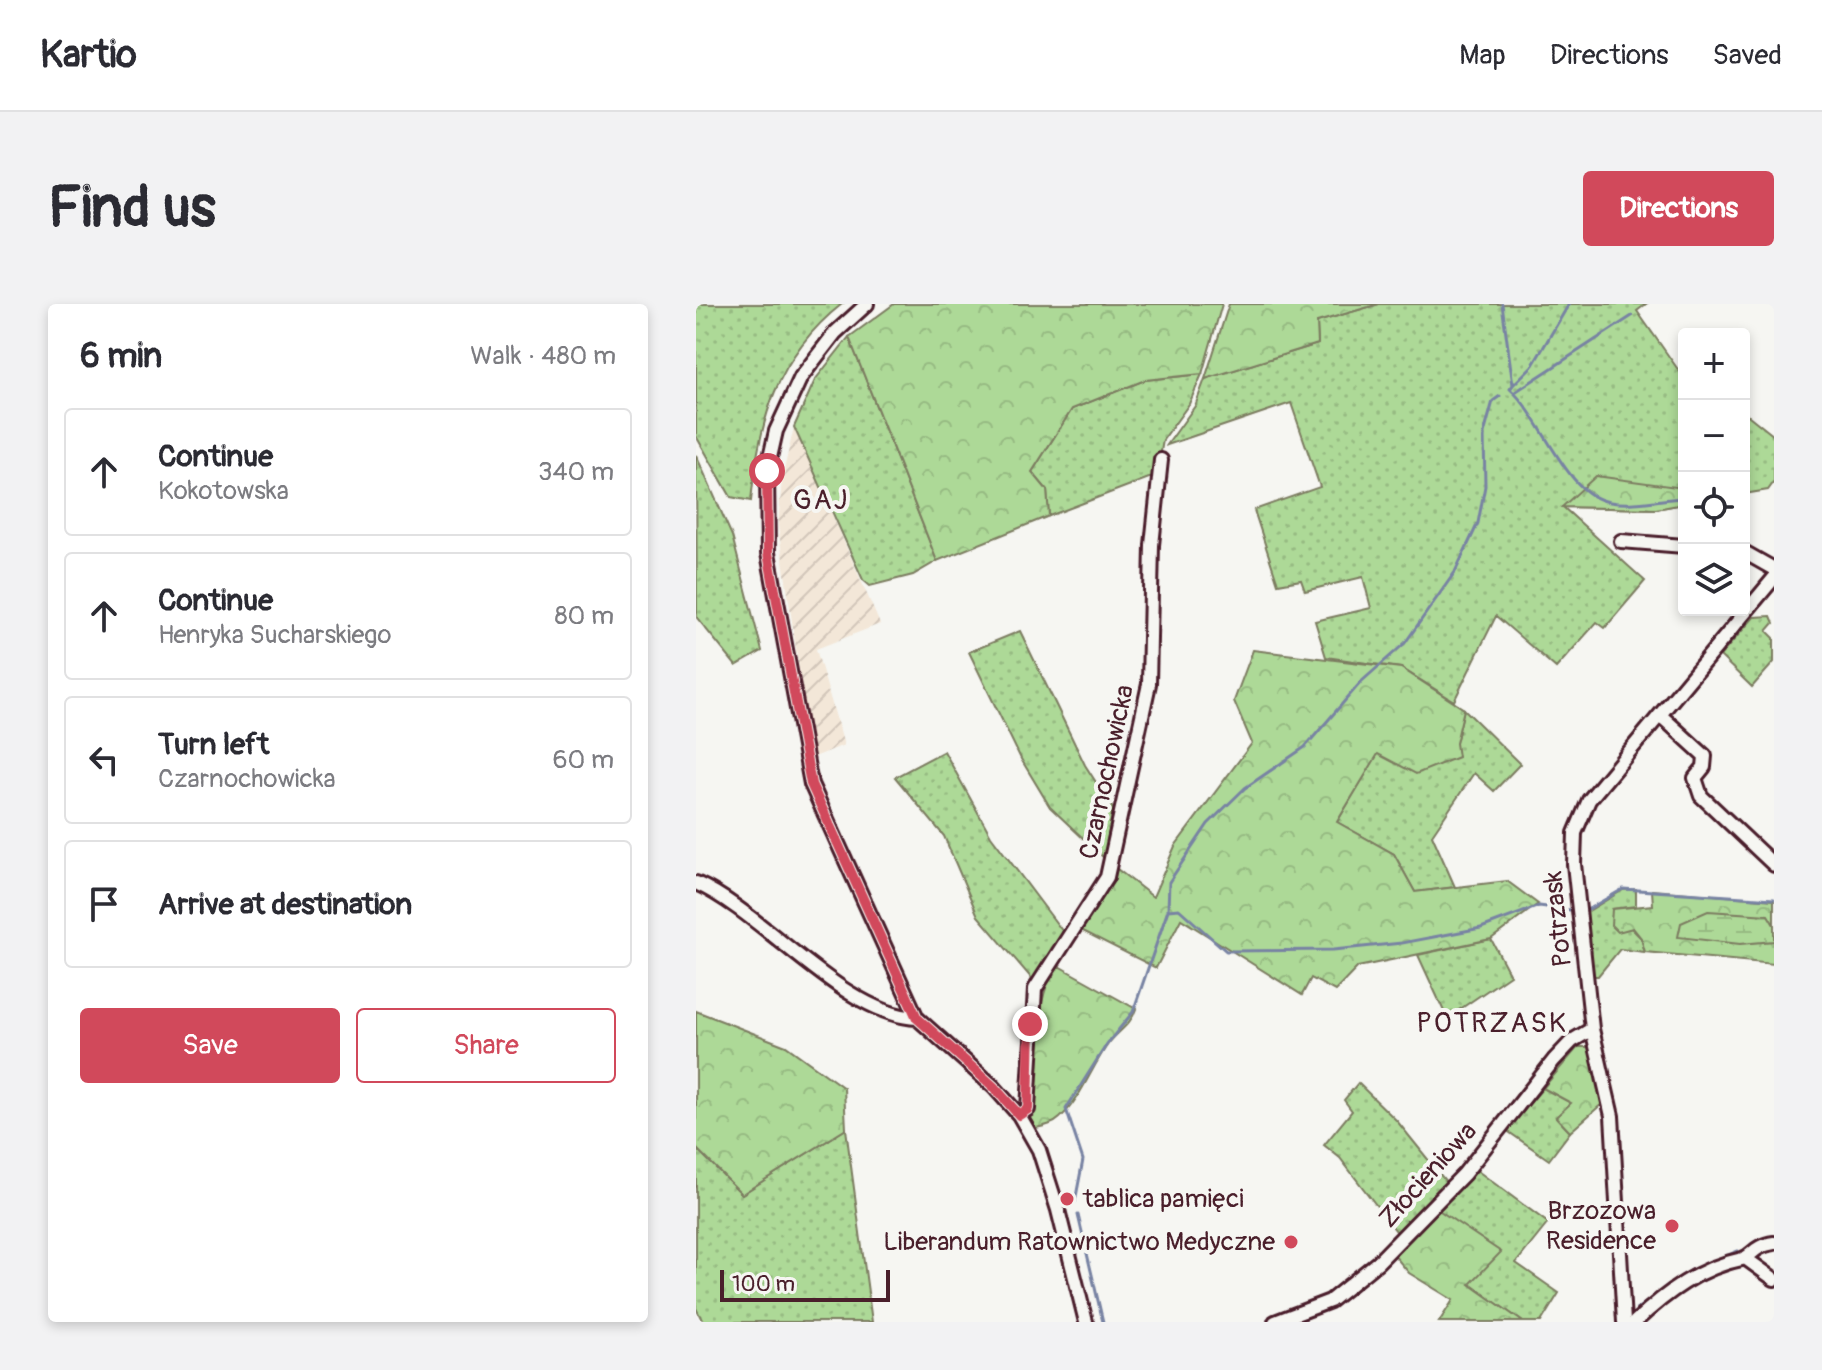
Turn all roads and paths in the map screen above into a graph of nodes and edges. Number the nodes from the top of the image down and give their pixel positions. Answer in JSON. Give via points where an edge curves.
{"nodes":[{"id":1,"x":867,"y":304,"type":"edge"},
{"id":2,"x":1161,"y":460,"type":"dead end"},
{"id":3,"x":1621,"y":541,"type":"dead end"},
{"id":4,"x":1678,"y":546,"type":"edge"},
{"id":5,"x":1750,"y":555,"type":"edge"},
{"id":6,"x":1774,"y":569,"type":"edge"},
{"id":7,"x":1774,"y":578,"type":"edge"},
{"id":8,"x":1660,"y":715,"type":"junction"},
{"id":9,"x":1774,"y":865,"type":"edge"},
{"id":10,"x":696,"y":883,"type":"edge"},
{"id":11,"x":917,"y":1018,"type":"junction"},
{"id":12,"x":1592,"y":1029,"type":"junction"},
{"id":13,"x":1019,"y":1115,"type":"junction"},
{"id":14,"x":1774,"y":1243,"type":"edge"},
{"id":15,"x":1745,"y":1258,"type":"junction"},
{"id":16,"x":1774,"y":1279,"type":"edge"},
{"id":17,"x":1086,"y":1322,"type":"edge"},
{"id":18,"x":1275,"y":1322,"type":"edge"},
{"id":19,"x":1624,"y":1322,"type":"edge"},
{"id":20,"x":1635,"y":1322,"type":"edge"}],
"edges":[{"from":1,"to":11,"type":"street","via":[[822,348],[783,413],[767,471],[766,532],[811,784]]},
{"from":2,"to":13,"type":"street","name":"Czarnochowicka","via":[[1152,545],[1149,684],[1107,877],[1035,989],[1028,1109]]},
{"from":3,"to":4,"type":"street"},
{"from":5,"to":6,"type":"street"},
{"from":7,"to":8,"type":"street","name":"Potrzask"},
{"from":8,"to":9,"type":"street","via":[[1705,756],[1695,778],[1701,796]]},
{"from":8,"to":12,"type":"street","name":"Potrzask","via":[[1589,800],[1575,833]]},
{"from":10,"to":11,"type":"street","via":[[739,907],[830,979],[882,1009]]},
{"from":11,"to":13,"type":"street"},
{"from":12,"to":18,"type":"street","name":"Złocieniowa","via":[[1554,1060],[1464,1174],[1378,1262],[1337,1297]]},
{"from":12,"to":19,"type":"street","name":"Potrzask","via":[[1612,1116]]},
{"from":13,"to":17,"type":"street","via":[[1039,1150]]},
{"from":14,"to":15,"type":"street","via":[[1757,1246]]},
{"from":15,"to":16,"type":"street"},
{"from":15,"to":20,"type":"street","via":[[1709,1267]]}]}
